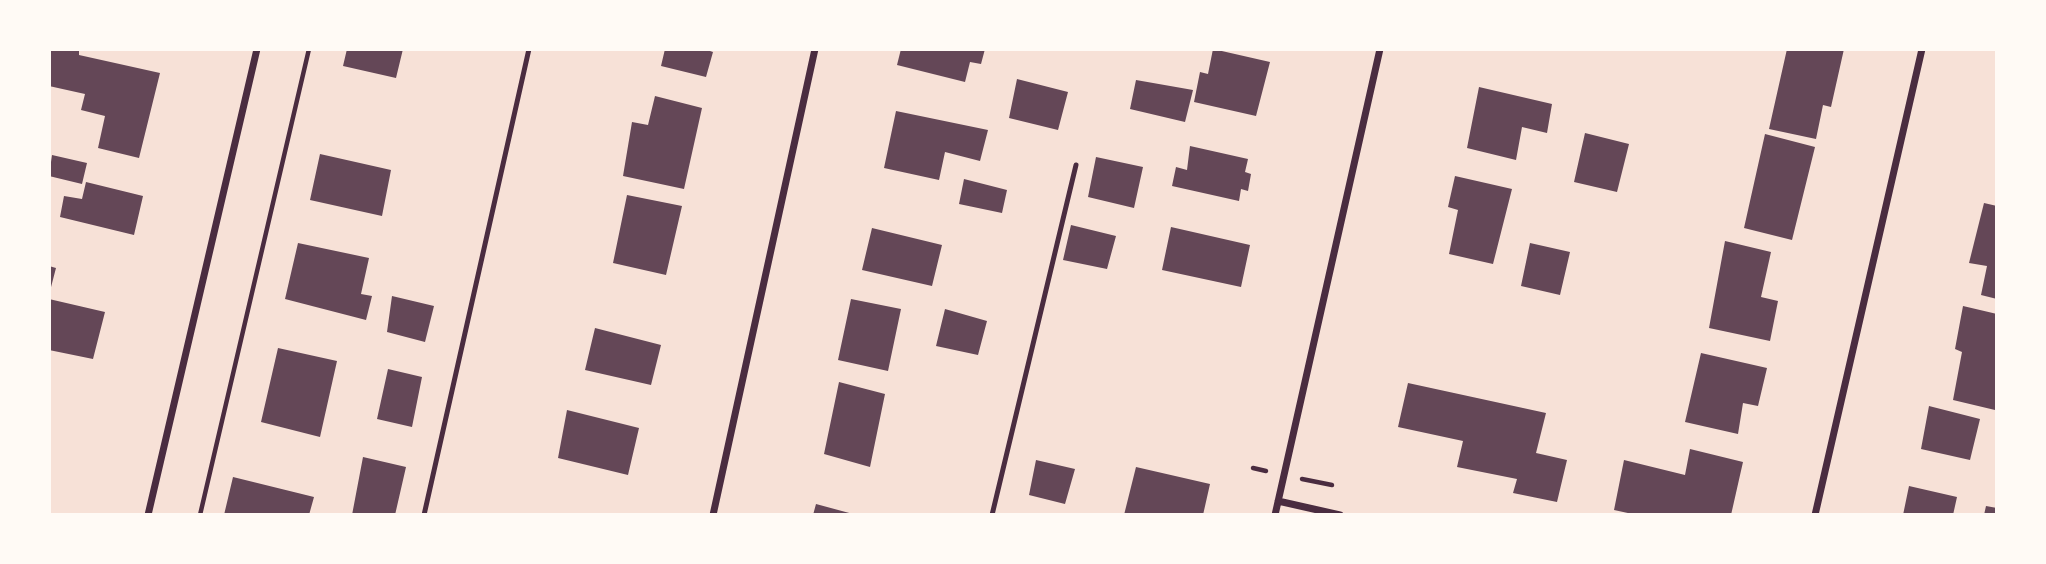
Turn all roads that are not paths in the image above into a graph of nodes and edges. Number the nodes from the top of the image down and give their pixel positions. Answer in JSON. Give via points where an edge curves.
{"nodes":[{"id":1,"x":257,"y":49,"type":"edge"},
{"id":2,"x":529,"y":49,"type":"edge"},
{"id":3,"x":815,"y":49,"type":"edge"},
{"id":4,"x":1380,"y":49,"type":"edge"},
{"id":5,"x":1922,"y":49,"type":"edge"},
{"id":6,"x":1076,"y":165,"type":"dead end"},
{"id":7,"x":1278,"y":501,"type":"junction"},
{"id":8,"x":148,"y":515,"type":"edge"},
{"id":9,"x":424,"y":515,"type":"edge"},
{"id":10,"x":713,"y":515,"type":"edge"},
{"id":11,"x":992,"y":515,"type":"edge"},
{"id":12,"x":1275,"y":515,"type":"edge"},
{"id":13,"x":1339,"y":515,"type":"edge"},
{"id":14,"x":1815,"y":515,"type":"edge"}],
"edges":[{"from":1,"to":8,"type":"street"},
{"from":2,"to":9,"type":"lane"},
{"from":3,"to":10,"type":"street"},
{"from":4,"to":7,"type":"street"},
{"from":5,"to":14,"type":"street"},
{"from":6,"to":11,"type":"lane"},
{"from":7,"to":12,"type":"street"},
{"from":7,"to":13,"type":"street"}]}
